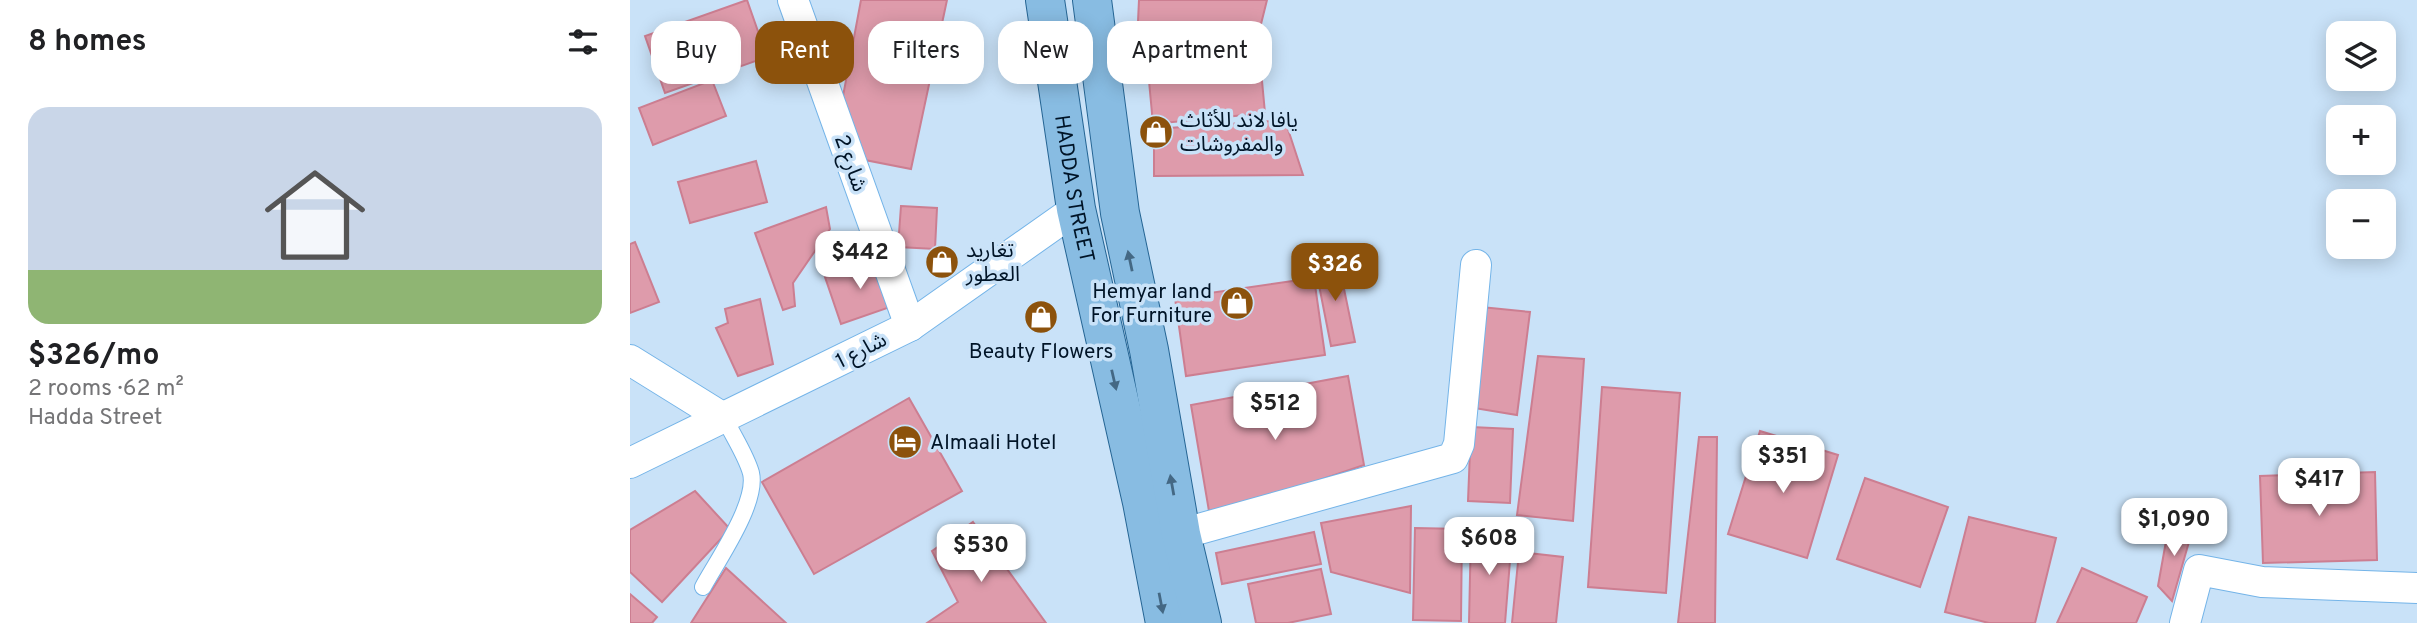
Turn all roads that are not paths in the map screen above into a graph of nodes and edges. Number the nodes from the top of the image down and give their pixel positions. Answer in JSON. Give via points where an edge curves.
{"nodes":[{"id":1,"x":793,"y":0,"type":"edge"},
{"id":2,"x":812,"y":0,"type":"edge"},
{"id":3,"x":1045,"y":0,"type":"edge"},
{"id":4,"x":1092,"y":0,"type":"edge"},
{"id":5,"x":800,"y":21,"type":"edge"},
{"id":6,"x":809,"y":21,"type":"edge"},
{"id":7,"x":1101,"y":78,"type":"junction"},
{"id":8,"x":823,"y":84,"type":"edge"},
{"id":9,"x":1057,"y":91,"type":"junction"},
{"id":10,"x":1076,"y":209,"type":"junction"},
{"id":11,"x":1476,"y":265,"type":"dead end"},
{"id":12,"x":910,"y":326,"type":"junction"},
{"id":13,"x":630,"y":360,"type":"edge"},
{"id":14,"x":725,"y":419,"type":"junction"},
{"id":15,"x":630,"y":463,"type":"edge"},
{"id":16,"x":1181,"y":534,"type":"junction"},
{"id":17,"x":703,"y":587,"type":"dead end"},
{"id":18,"x":2417,"y":588,"type":"edge"},
{"id":19,"x":1165,"y":623,"type":"edge"},
{"id":20,"x":1202,"y":623,"type":"edge"},
{"id":21,"x":2185,"y":623,"type":"edge"}],
"edges":[{"from":1,"to":5,"type":"street","name":"شارع 2"},
{"from":2,"to":6,"type":"street"},
{"from":3,"to":9,"type":"main road","name":"HADDA STREET"},
{"from":4,"to":7,"type":"main road","name":"HADDA STREET"},
{"from":7,"to":9,"type":"main road"},
{"from":16,"to":7,"type":"main road","name":"HADDA STREET","one_way":true,"via":[[1120,213]]},
{"from":8,"to":12,"type":"street","name":"شارع 2"},
{"from":9,"to":10,"type":"main road","name":"HADDA STREET"},
{"from":10,"to":12,"type":"street","name":"شارع 1"},
{"from":10,"to":19,"type":"main road","name":"HADDA STREET","one_way":true},
{"from":11,"to":16,"type":"street","via":[[1459,444],[1453,458]]},
{"from":12,"to":14,"type":"street","name":"شارع 1"},
{"from":13,"to":14,"type":"street"},
{"from":14,"to":15,"type":"street","name":"شارع 1"},
{"from":14,"to":17,"type":"lane","via":[[751,474],[751,488],[747,506]]},
{"from":16,"to":20,"type":"main road","name":"HADDA STREET"},
{"from":18,"to":21,"type":"street","via":[[2262,582],[2199,570]]}]}
